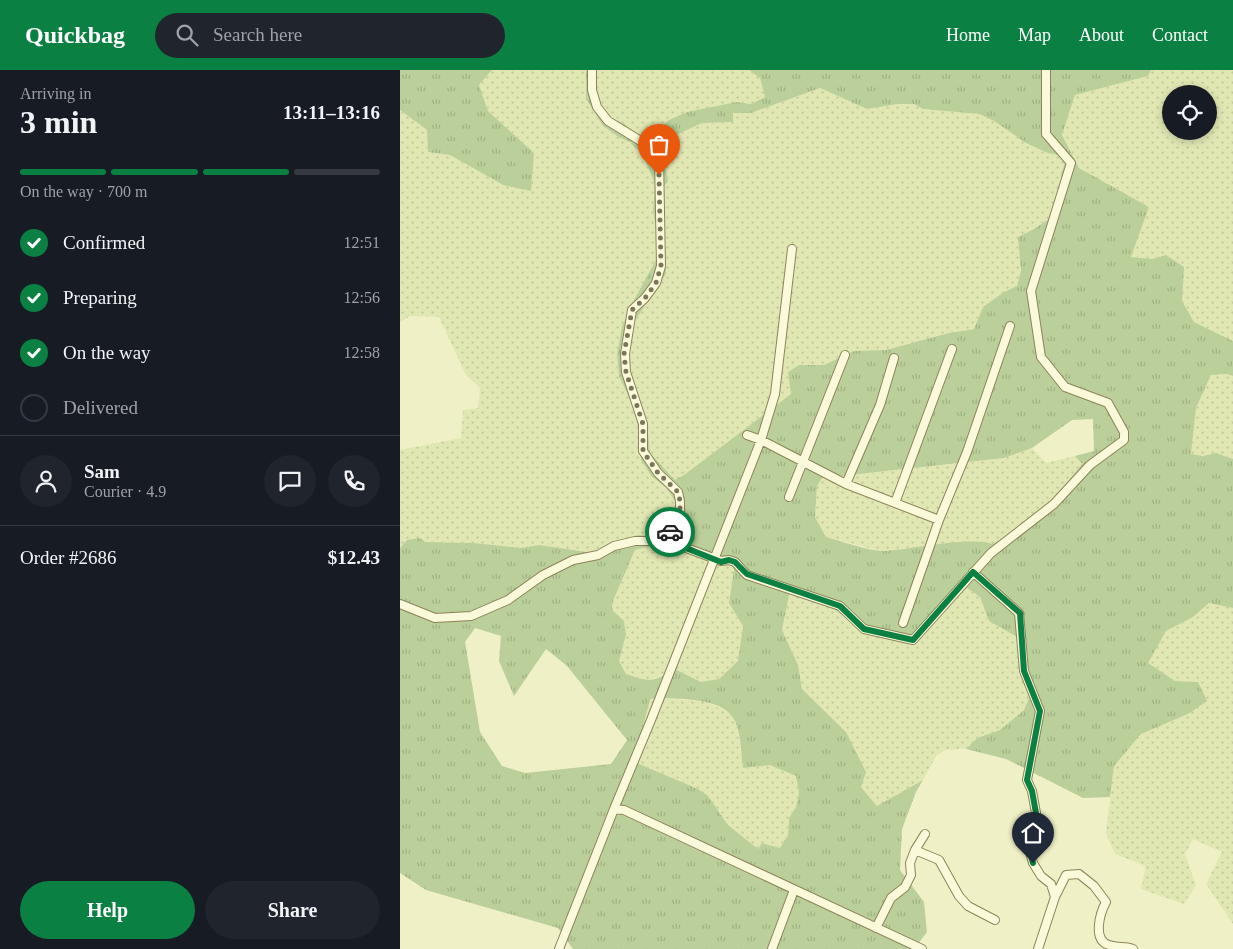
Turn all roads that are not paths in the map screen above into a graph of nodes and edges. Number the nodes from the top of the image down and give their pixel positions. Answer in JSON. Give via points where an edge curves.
{"nodes":[{"id":1,"x":592,"y":70,"type":"edge"},
{"id":2,"x":1046,"y":70,"type":"edge"},
{"id":3,"x":792,"y":249,"type":"dead end"},
{"id":4,"x":1010,"y":326,"type":"dead end"},
{"id":5,"x":952,"y":349,"type":"dead end"},
{"id":6,"x":845,"y":355,"type":"dead end"},
{"id":7,"x":894,"y":358,"type":"dead end"},
{"id":8,"x":747,"y":435,"type":"dead end"},
{"id":9,"x":761,"y":440,"type":"junction"},
{"id":10,"x":803,"y":462,"type":"junction"},
{"id":11,"x":846,"y":484,"type":"junction"},
{"id":12,"x":790,"y":497,"type":"dead end"},
{"id":13,"x":895,"y":503,"type":"junction"},
{"id":14,"x":939,"y":520,"type":"junction"},
{"id":15,"x":664,"y":541,"type":"junction"},
{"id":16,"x":714,"y":559,"type":"junction"},
{"id":17,"x":973,"y":572,"type":"junction"},
{"id":18,"x":400,"y":604,"type":"edge"},
{"id":19,"x":904,"y":623,"type":"dead end"},
{"id":20,"x":614,"y":809,"type":"junction"},
{"id":21,"x":925,"y":834,"type":"dead end"},
{"id":22,"x":916,"y":850,"type":"junction"},
{"id":23,"x":794,"y":890,"type":"junction"},
{"id":24,"x":1055,"y":897,"type":"junction"},
{"id":25,"x":995,"y":920,"type":"dead end"},
{"id":26,"x":876,"y":928,"type":"junction"},
{"id":27,"x":559,"y":949,"type":"edge"},
{"id":28,"x":772,"y":949,"type":"edge"},
{"id":29,"x":922,"y":949,"type":"edge"},
{"id":30,"x":1038,"y":949,"type":"edge"},
{"id":31,"x":1133,"y":949,"type":"edge"}],
"edges":[{"from":1,"to":15,"type":"street","via":[[592,90],[597,107],[608,121],[659,157],[661,266],[656,283],[632,310],[624,354],[626,372],[643,424],[643,451],[658,473],[678,492],[680,501],[680,519]]},
{"from":2,"to":17,"type":"street","via":[[1046,134],[1070,163],[1031,291],[1042,357],[1065,387],[1108,403],[1124,432],[1124,440],[1090,465],[1054,504],[991,553]]},
{"from":3,"to":9,"type":"street","via":[[775,394]]},
{"from":4,"to":14,"type":"street","via":[[968,452]]},
{"from":5,"to":13,"type":"street"},
{"from":6,"to":10,"type":"street"},
{"from":7,"to":11,"type":"street","via":[[880,405]]},
{"from":8,"to":9,"type":"street"},
{"from":9,"to":10,"type":"street"},
{"from":9,"to":16,"type":"street"},
{"from":10,"to":11,"type":"street"},
{"from":10,"to":12,"type":"street"},
{"from":11,"to":13,"type":"street"},
{"from":13,"to":14,"type":"street"},
{"from":14,"to":19,"type":"street"},
{"from":15,"to":16,"type":"street"},
{"from":15,"to":18,"type":"street","via":[[635,541],[614,546],[598,555],[572,560],[543,575],[508,600],[471,616],[435,618]]},
{"from":16,"to":17,"type":"street","via":[[735,562],[747,574],[840,606],[864,629],[913,640]]},
{"from":16,"to":20,"type":"street"},
{"from":17,"to":24,"type":"street","via":[[1020,613],[1024,671],[1040,711],[1027,780],[1036,813],[1029,848],[1033,863],[1051,884]]},
{"from":20,"to":23,"type":"street","via":[[624,810]]},
{"from":20,"to":27,"type":"street"},
{"from":21,"to":22,"type":"street"},
{"from":22,"to":25,"type":"street","via":[[938,860],[958,896],[968,906]]},
{"from":22,"to":26,"type":"street","via":[[905,887],[891,898]]},
{"from":23,"to":26,"type":"street"},
{"from":23,"to":28,"type":"street"},
{"from":24,"to":30,"type":"street"},
{"from":24,"to":31,"type":"street","via":[[1066,875],[1080,874],[1106,902],[1099,920],[1101,939],[1107,945]]},
{"from":26,"to":29,"type":"street"}]}
